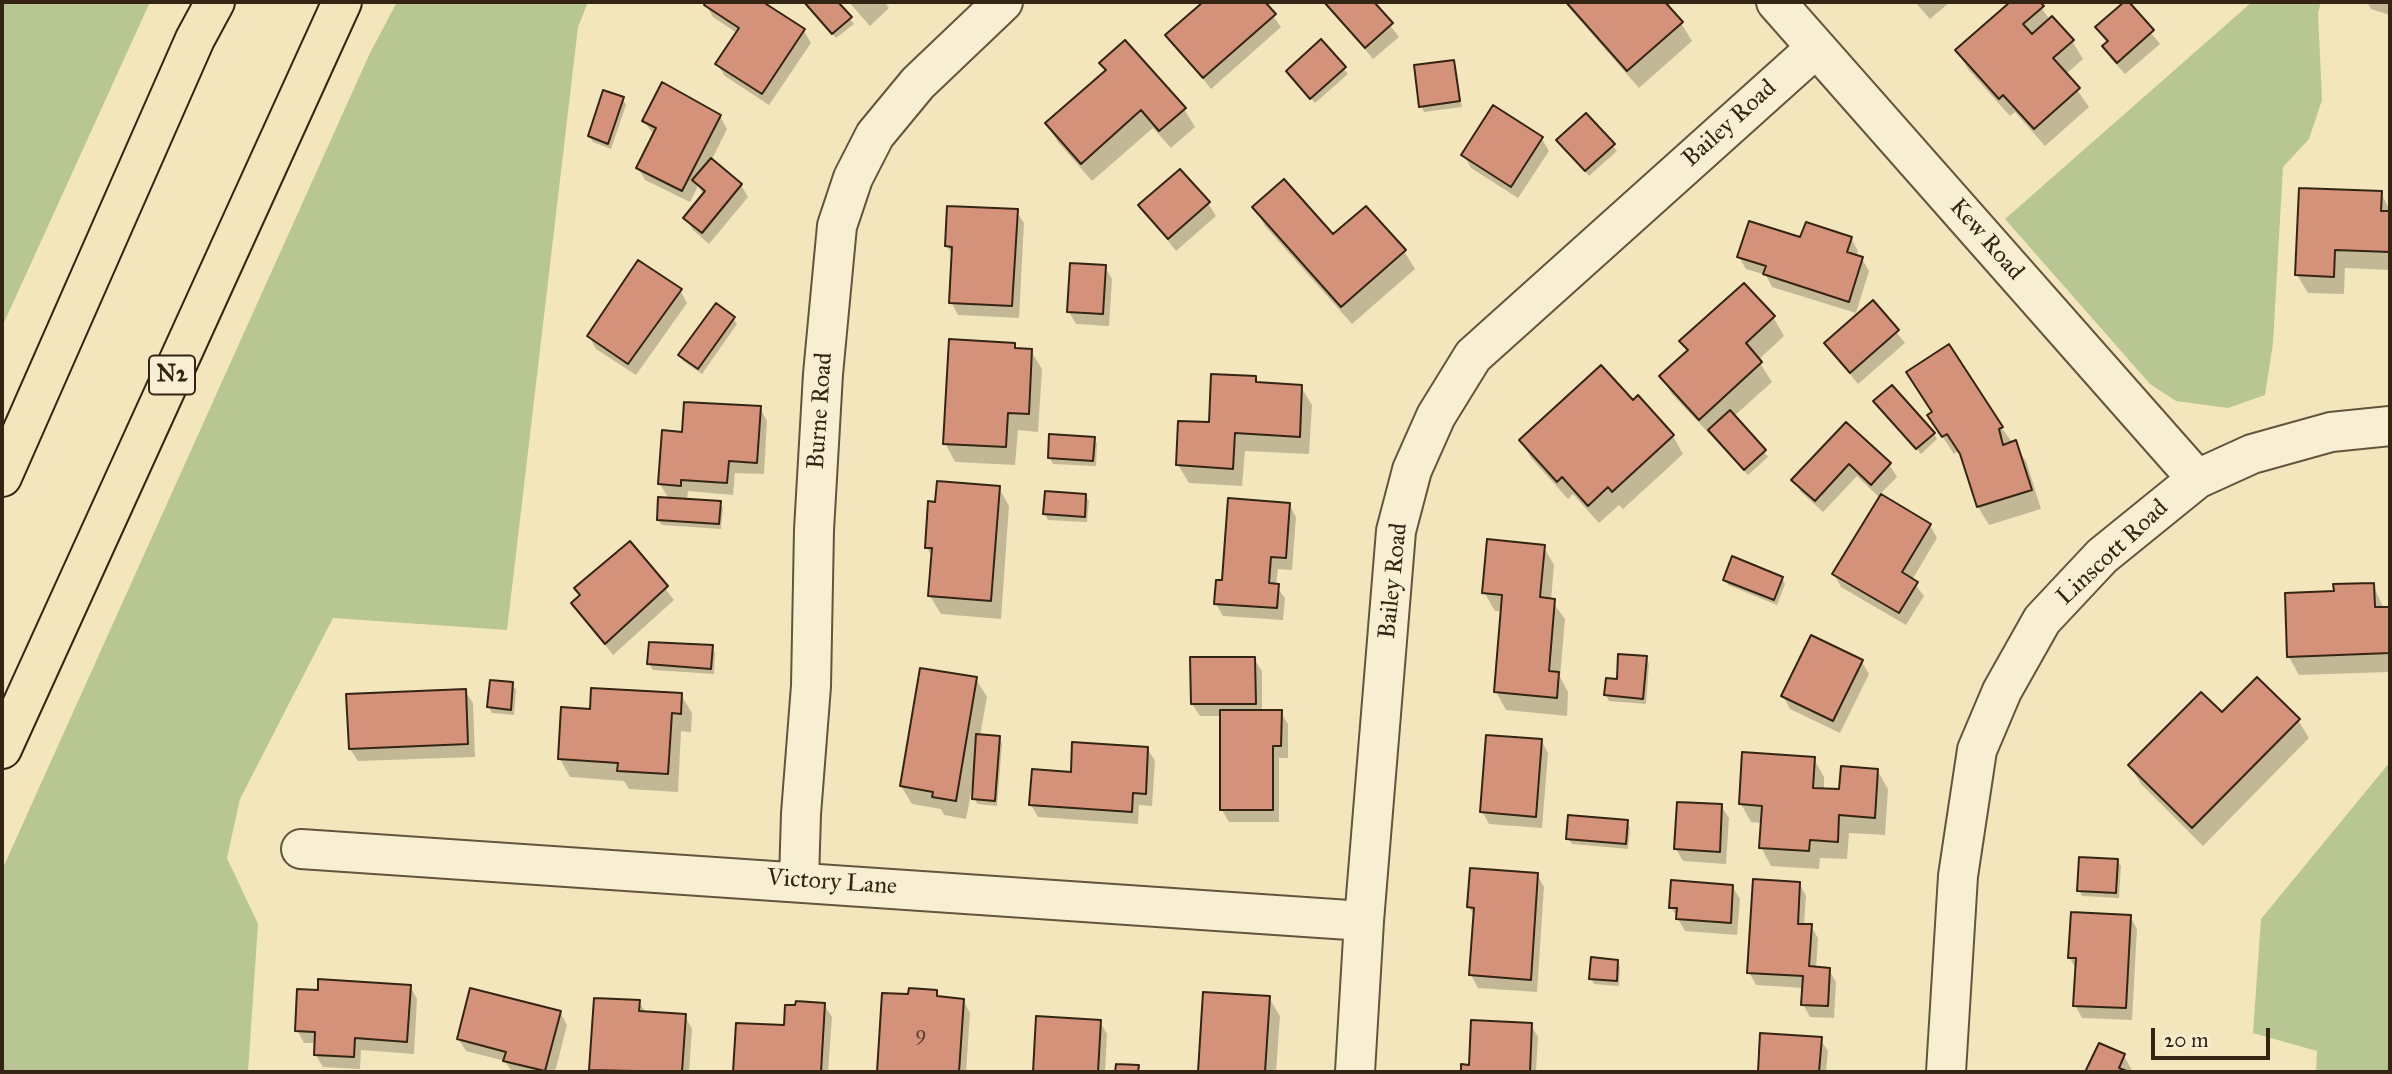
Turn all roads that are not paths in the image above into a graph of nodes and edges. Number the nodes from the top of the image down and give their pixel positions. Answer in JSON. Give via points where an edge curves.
{"nodes":[{"id":1,"x":215,"y":2,"type":"edge"},
{"id":2,"x":342,"y":2,"type":"edge"},
{"id":3,"x":1003,"y":2,"type":"edge"},
{"id":4,"x":1776,"y":2,"type":"edge"},
{"id":5,"x":1816,"y":48,"type":"junction"},
{"id":6,"x":2390,"y":426,"type":"edge"},
{"id":7,"x":2,"y":477,"type":"edge"},
{"id":8,"x":2197,"y":479,"type":"junction"},
{"id":9,"x":2,"y":749,"type":"edge"},
{"id":10,"x":301,"y":849,"type":"dead end"},
{"id":11,"x":799,"y":880,"type":"junction"},
{"id":12,"x":1364,"y":921,"type":"junction"},
{"id":13,"x":1355,"y":1072,"type":"edge"},
{"id":14,"x":1946,"y":1072,"type":"edge"}],
"edges":[{"from":1,"to":7,"type":"highway"},
{"from":2,"to":9,"type":"highway","number":"N2"},
{"from":3,"to":11,"type":"street","name":"Burne Road","via":[[918,83],[875,135],[853,178],[837,226],[814,517],[811,686]]},
{"from":4,"to":5,"type":"street","name":"Kew Road"},
{"from":5,"to":8,"type":"street","name":"Kew Road"},
{"from":5,"to":12,"type":"street","name":"Bailey Road","via":[[1473,356],[1436,416],[1412,470],[1396,531]]},
{"from":6,"to":8,"type":"street","name":"Linscott Road","via":[[2305,439],[2252,454]]},
{"from":8,"to":14,"type":"street","name":"Linscott Road","via":[[2102,556],[2042,620],[2002,691],[1978,750],[1967,806]]},
{"from":10,"to":11,"type":"street","name":"Victory Lane"},
{"from":11,"to":12,"type":"street","name":"Victory Lane"},
{"from":12,"to":13,"type":"street","name":"Bailey Road"}]}
